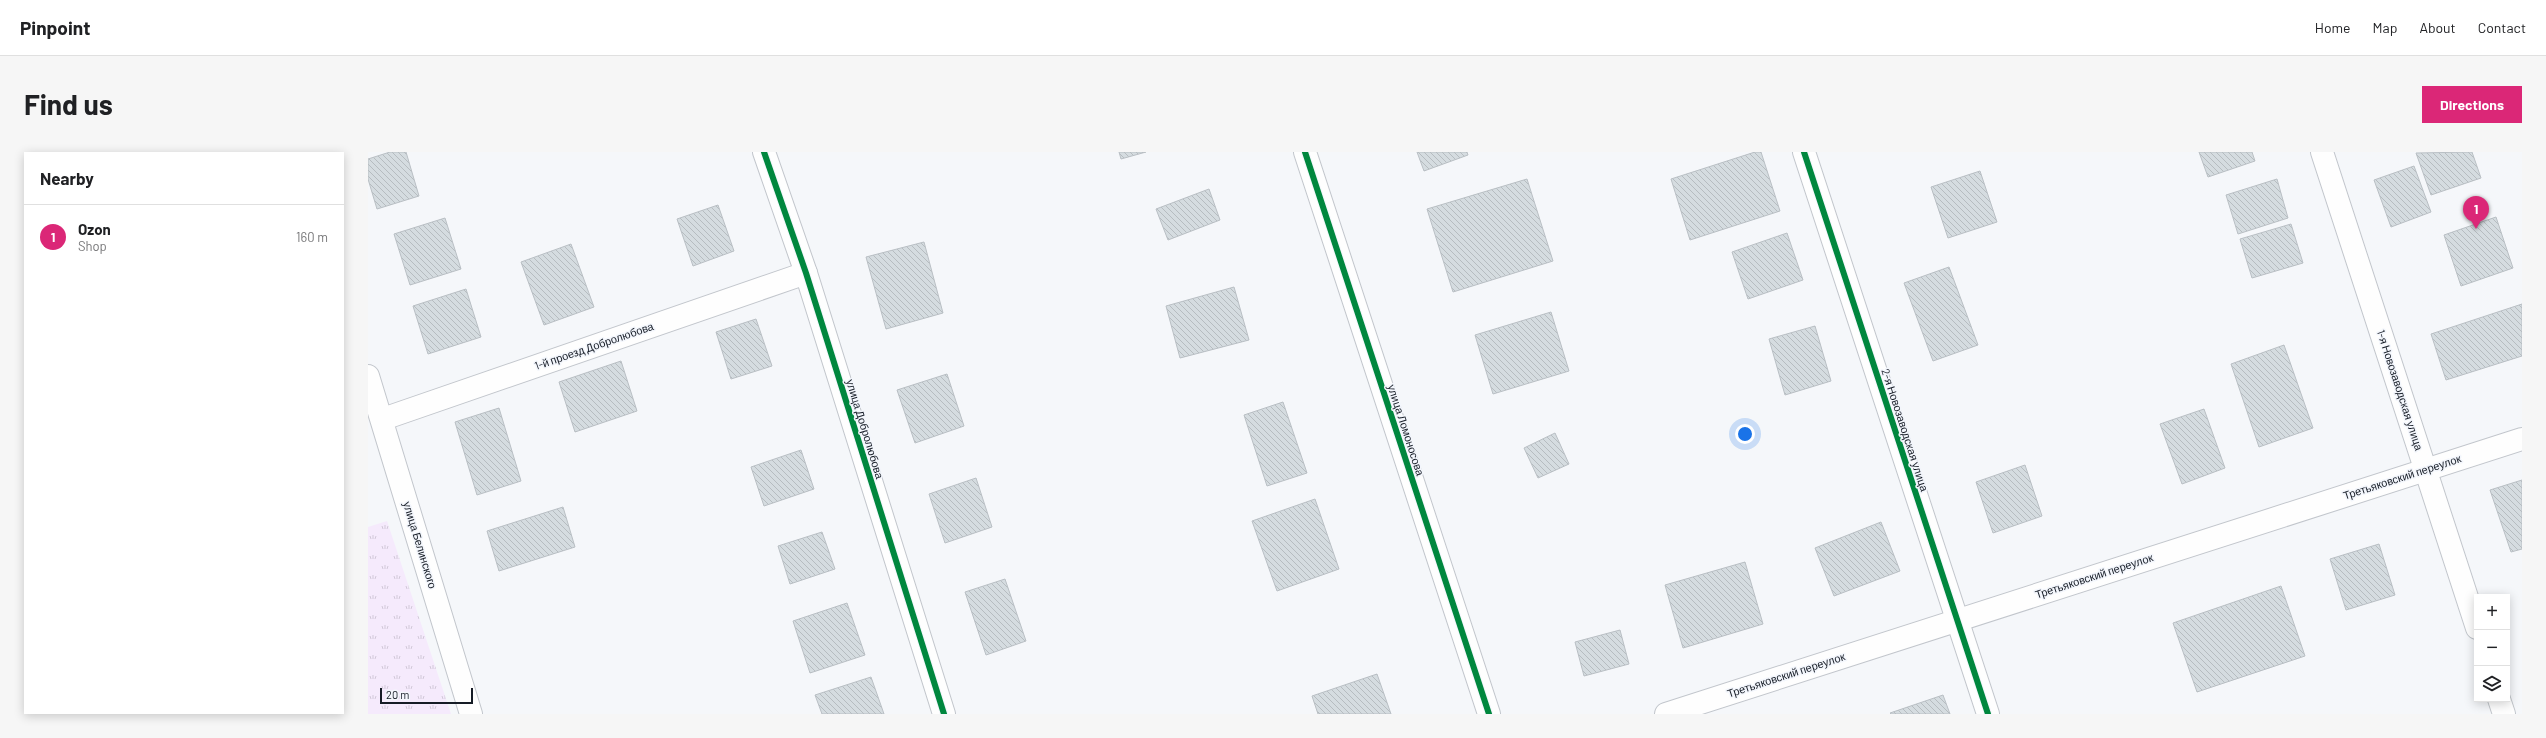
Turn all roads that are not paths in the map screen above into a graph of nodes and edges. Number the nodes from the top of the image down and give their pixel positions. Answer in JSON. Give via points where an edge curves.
{"nodes":[{"id":1,"x":764,"y":152,"type":"edge"},
{"id":2,"x":1305,"y":152,"type":"edge"},
{"id":3,"x":1804,"y":152,"type":"edge"},
{"id":4,"x":2322,"y":152,"type":"edge"},
{"id":5,"x":806,"y":273,"type":"junction"},
{"id":6,"x":368,"y":376,"type":"edge"},
{"id":7,"x":383,"y":419,"type":"junction"},
{"id":8,"x":2522,"y":439,"type":"edge"},
{"id":9,"x":2426,"y":469,"type":"junction"},
{"id":10,"x":2474,"y":619,"type":"edge"},
{"id":11,"x":1957,"y":620,"type":"junction"},
{"id":12,"x":2500,"y":702,"type":"edge"},
{"id":13,"x":471,"y":714,"type":"edge"},
{"id":14,"x":944,"y":714,"type":"edge"},
{"id":15,"x":1489,"y":714,"type":"edge"},
{"id":16,"x":1666,"y":714,"type":"edge"},
{"id":17,"x":1988,"y":714,"type":"edge"},
{"id":18,"x":2504,"y":714,"type":"edge"}],
"edges":[{"from":1,"to":5,"type":"street","name":"улица Добролюбова"},
{"from":2,"to":15,"type":"street","name":"улица Ломоносова"},
{"from":3,"to":11,"type":"street","name":"2-я Новозаводская улица"},
{"from":4,"to":9,"type":"street","name":"1-я Новозаводская улица"},
{"from":5,"to":7,"type":"street","name":"1-й проезд Добролюбова"},
{"from":5,"to":14,"type":"street","name":"улица Добролюбова"},
{"from":6,"to":7,"type":"street","name":"улица Белинского"},
{"from":7,"to":13,"type":"street","name":"улица Белинского"},
{"from":8,"to":9,"type":"street","name":"Третьяковский переулок"},
{"from":9,"to":10,"type":"street","name":"1-я Новозаводская улица"},
{"from":9,"to":11,"type":"street","name":"Третьяковский переулок"},
{"from":11,"to":16,"type":"street","name":"Третьяковский переулок"},
{"from":11,"to":17,"type":"street","name":"2-я Новозаводская улица"},
{"from":12,"to":18,"type":"street"}]}
